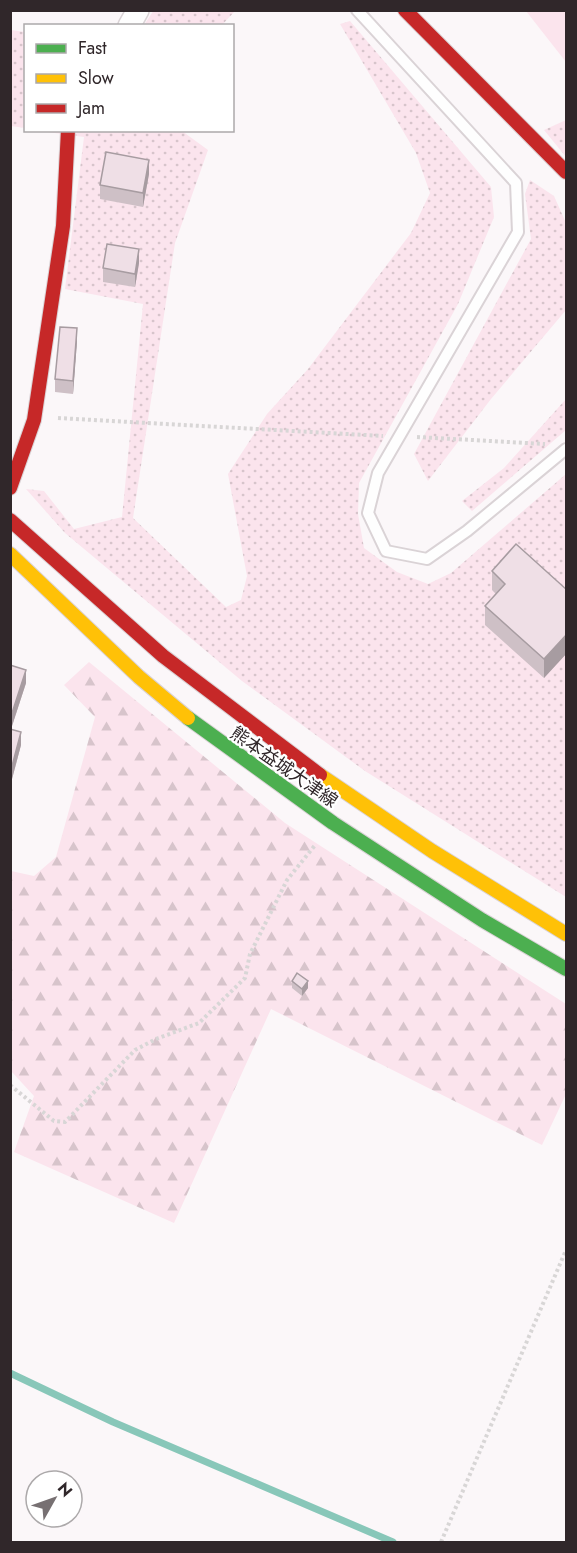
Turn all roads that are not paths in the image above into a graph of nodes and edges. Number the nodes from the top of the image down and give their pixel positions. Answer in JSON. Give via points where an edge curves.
{"nodes":[{"id":1,"x":138,"y":10,"type":"edge"},
{"id":2,"x":357,"y":10,"type":"edge"},
{"id":3,"x":405,"y":10,"type":"edge"},
{"id":4,"x":130,"y":24,"type":"edge"},
{"id":5,"x":68,"y":132,"type":"edge"},
{"id":6,"x":567,"y":172,"type":"edge"},
{"id":7,"x":567,"y":449,"type":"edge"},
{"id":8,"x":10,"y":488,"type":"edge"},
{"id":9,"x":10,"y":520,"type":"edge"},
{"id":10,"x":10,"y":554,"type":"edge"},
{"id":11,"x":567,"y":934,"type":"edge"},
{"id":12,"x":567,"y":969,"type":"edge"}],
"edges":[{"from":1,"to":4,"type":"street"},
{"from":2,"to":7,"type":"lane","via":[[516,183],[518,232],[378,473],[368,513],[386,551],[427,559]]},
{"from":3,"to":6,"type":"main road"},
{"from":5,"to":8,"type":"main road","via":[[63,225],[34,420]]},
{"from":9,"to":11,"type":"main road","name":"熊本益城大津線","via":[[215,699],[368,810]]},
{"from":10,"to":12,"type":"main road","name":"熊本益城大津線","via":[[139,677],[199,727],[333,823],[482,920]]}]}
